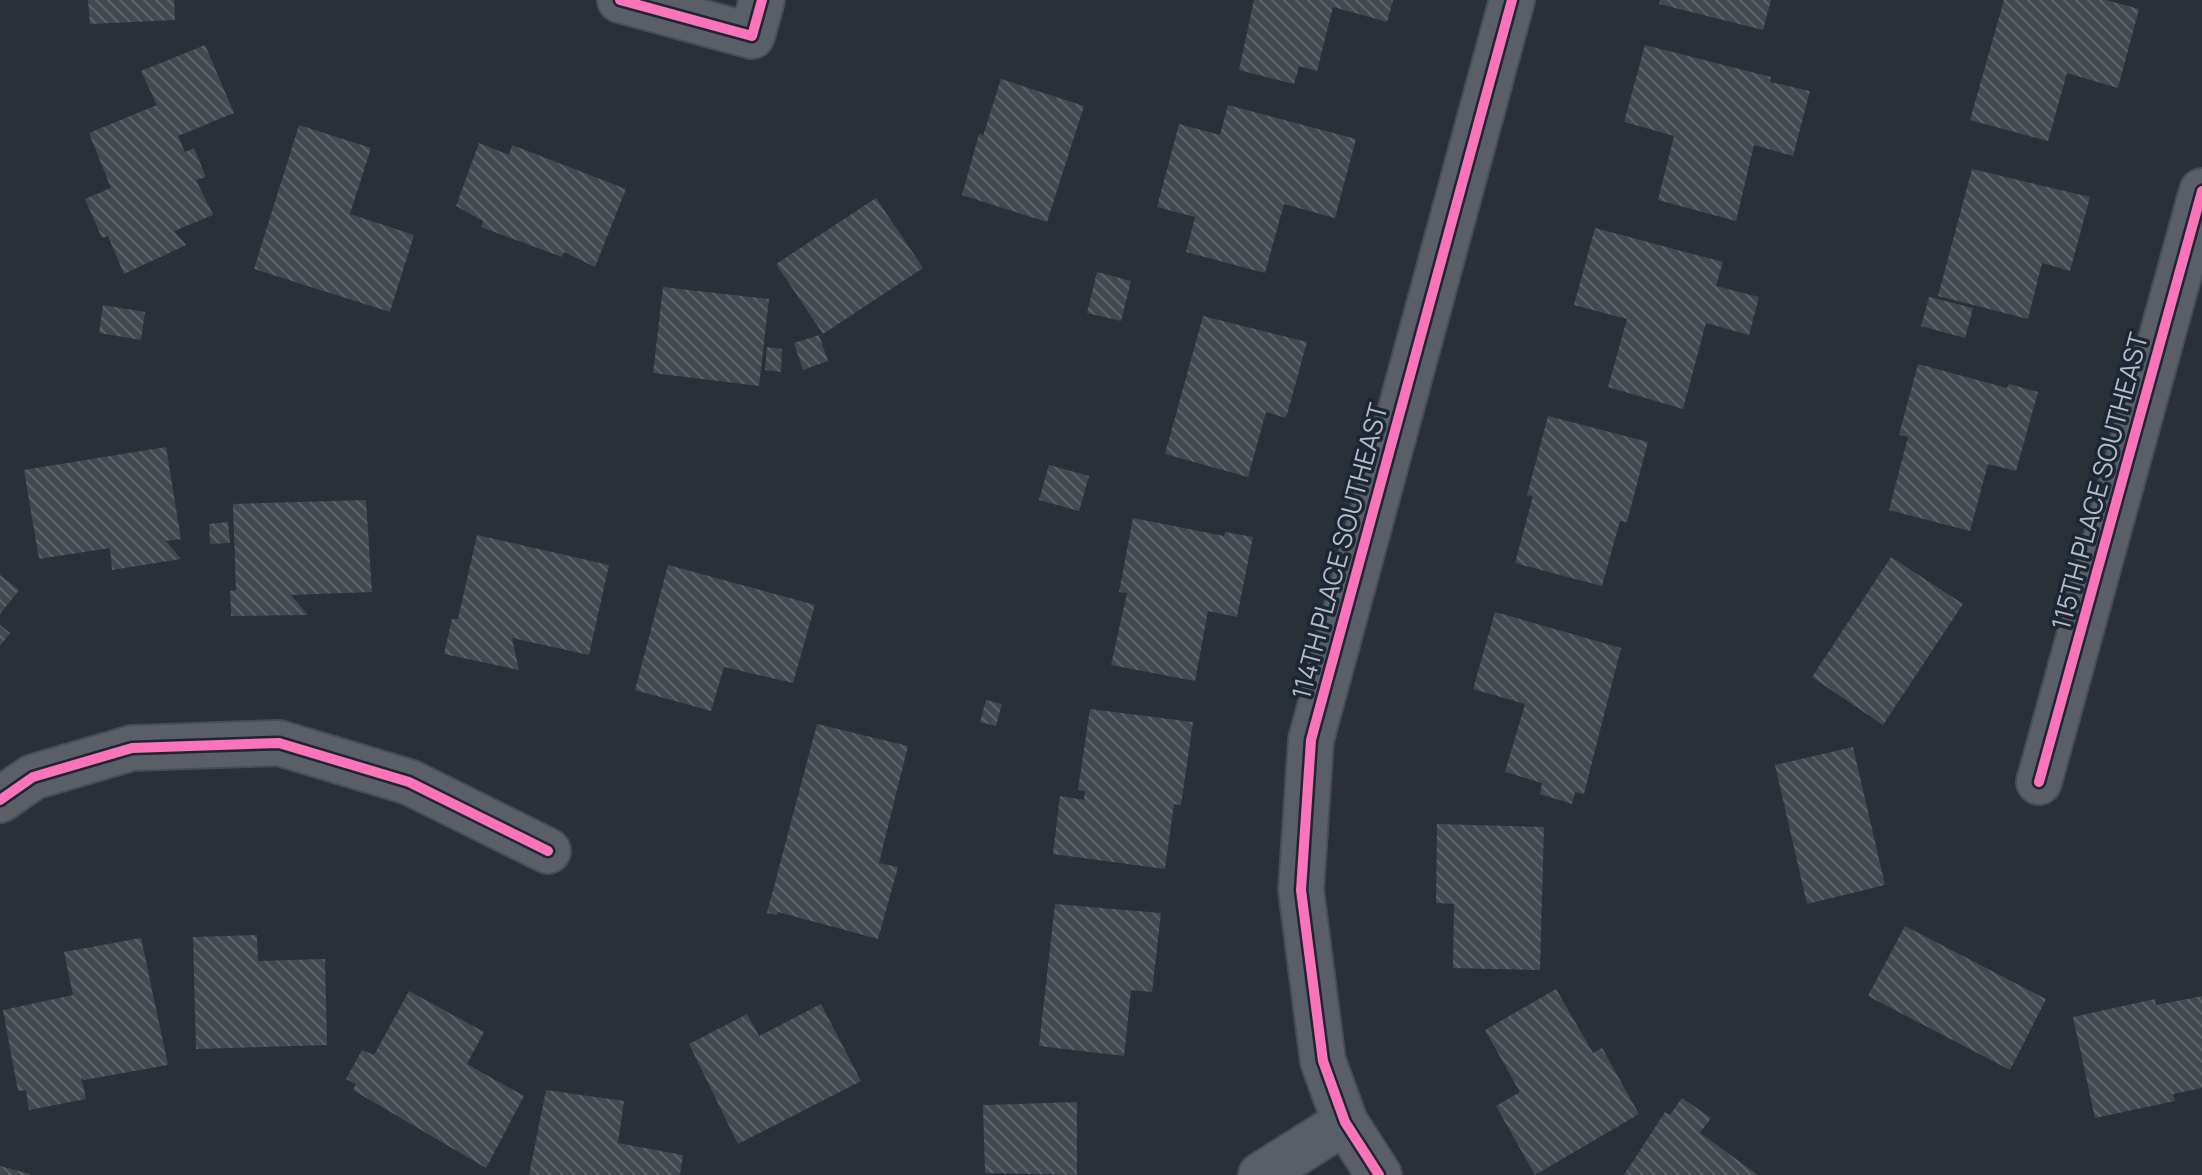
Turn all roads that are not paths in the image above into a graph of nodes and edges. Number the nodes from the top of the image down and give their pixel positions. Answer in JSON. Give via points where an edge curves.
{"nodes":[{"id":1,"x":620,"y":0,"type":"edge"},
{"id":2,"x":1512,"y":0,"type":"edge"},
{"id":3,"x":757,"y":18,"type":"edge"},
{"id":4,"x":2202,"y":191,"type":"edge"},
{"id":5,"x":2039,"y":782,"type":"dead end"},
{"id":6,"x":0,"y":800,"type":"edge"},
{"id":7,"x":548,"y":851,"type":"dead end"},
{"id":8,"x":1345,"y":1122,"type":"junction"},
{"id":9,"x":1261,"y":1175,"type":"edge"},
{"id":10,"x":1379,"y":1175,"type":"edge"}],
"edges":[{"from":1,"to":3,"type":"street"},
{"from":2,"to":8,"type":"street","name":"114TH PLACE SOUTHEAST","via":[[1311,740],[1301,890],[1323,1061]]},
{"from":4,"to":5,"type":"street","name":"115TH PLACE SOUTHEAST"},
{"from":6,"to":7,"type":"street","via":[[33,777],[132,748],[279,743],[409,782]]},
{"from":8,"to":9,"type":"street"},
{"from":8,"to":10,"type":"street","name":"114TH PLACE SOUTHEAST"}]}
